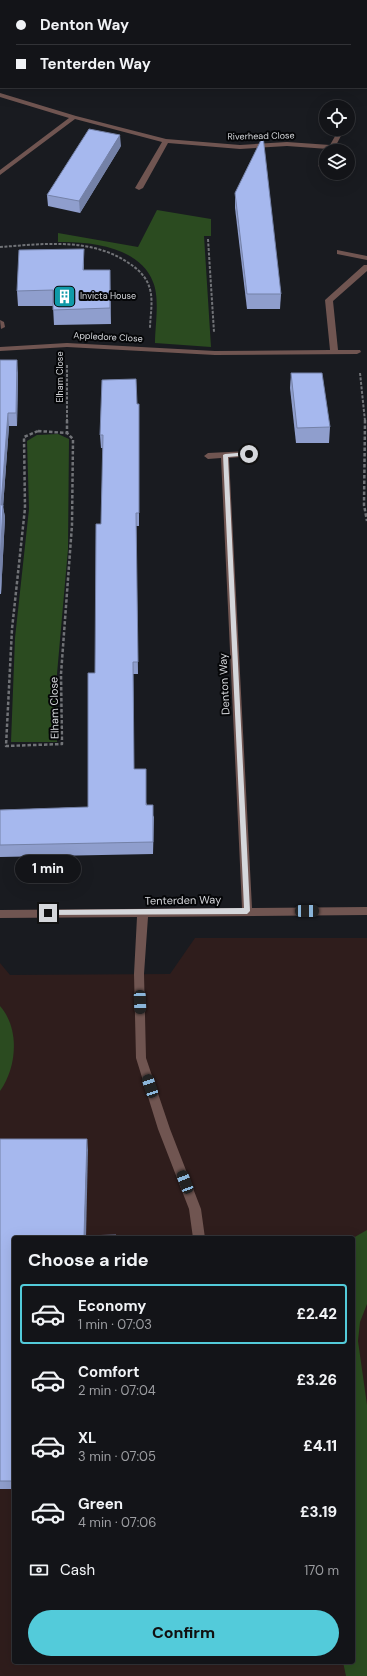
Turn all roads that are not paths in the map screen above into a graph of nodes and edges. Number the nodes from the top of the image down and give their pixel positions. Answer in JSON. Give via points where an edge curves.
{"nodes":[{"id":1,"x":0,"y":95,"type":"edge"},
{"id":2,"x":74,"y":117,"type":"junction"},
{"id":3,"x":166,"y":141,"type":"junction"},
{"id":4,"x":319,"y":148,"type":"edge"},
{"id":5,"x":0,"y":174,"type":"edge"},
{"id":6,"x":139,"y":188,"type":"dead end"},
{"id":7,"x":340,"y":252,"type":"dead end"},
{"id":8,"x":367,"y":258,"type":"edge"},
{"id":9,"x":367,"y":267,"type":"edge"},
{"id":10,"x":0,"y":349,"type":"edge"},
{"id":11,"x":334,"y":352,"type":"junction"},
{"id":12,"x":357,"y":352,"type":"road end"},
{"id":13,"x":249,"y":454,"type":"dead end"},
{"id":14,"x":225,"y":455,"type":"junction"},
{"id":15,"x":208,"y":456,"type":"dead end"},
{"id":16,"x":247,"y":911,"type":"junction"},
{"id":17,"x":367,"y":911,"type":"edge"},
{"id":18,"x":143,"y":912,"type":"junction"},
{"id":19,"x":0,"y":914,"type":"edge"},
{"id":20,"x":199,"y":1236,"type":"edge"}],
"edges":[{"from":1,"to":2,"type":"street","name":"Riverhead Close"},
{"from":2,"to":3,"type":"street","name":"Riverhead Close"},
{"from":2,"to":5,"type":"street"},
{"from":3,"to":4,"type":"street","name":"Riverhead Close","via":[[240,147],[287,144]]},
{"from":3,"to":6,"type":"street"},
{"from":7,"to":8,"type":"street"},
{"from":9,"to":11,"type":"street","via":[[329,300]]},
{"from":10,"to":11,"type":"street","name":"Appledore Close","via":[[67,345],[215,353]]},
{"from":11,"to":12,"type":"street","name":"Appledore Close"},
{"from":13,"to":14,"type":"street"},
{"from":14,"to":15,"type":"street"},
{"from":14,"to":16,"type":"street","name":"Denton Way"},
{"from":16,"to":17,"type":"street","name":"Tenterden Way"},
{"from":16,"to":18,"type":"street","name":"Tenterden Way"},
{"from":18,"to":19,"type":"street","name":"Tenterden Way"},
{"from":18,"to":20,"type":"street","via":[[139,974],[141,1058],[164,1129],[195,1209]]}]}
